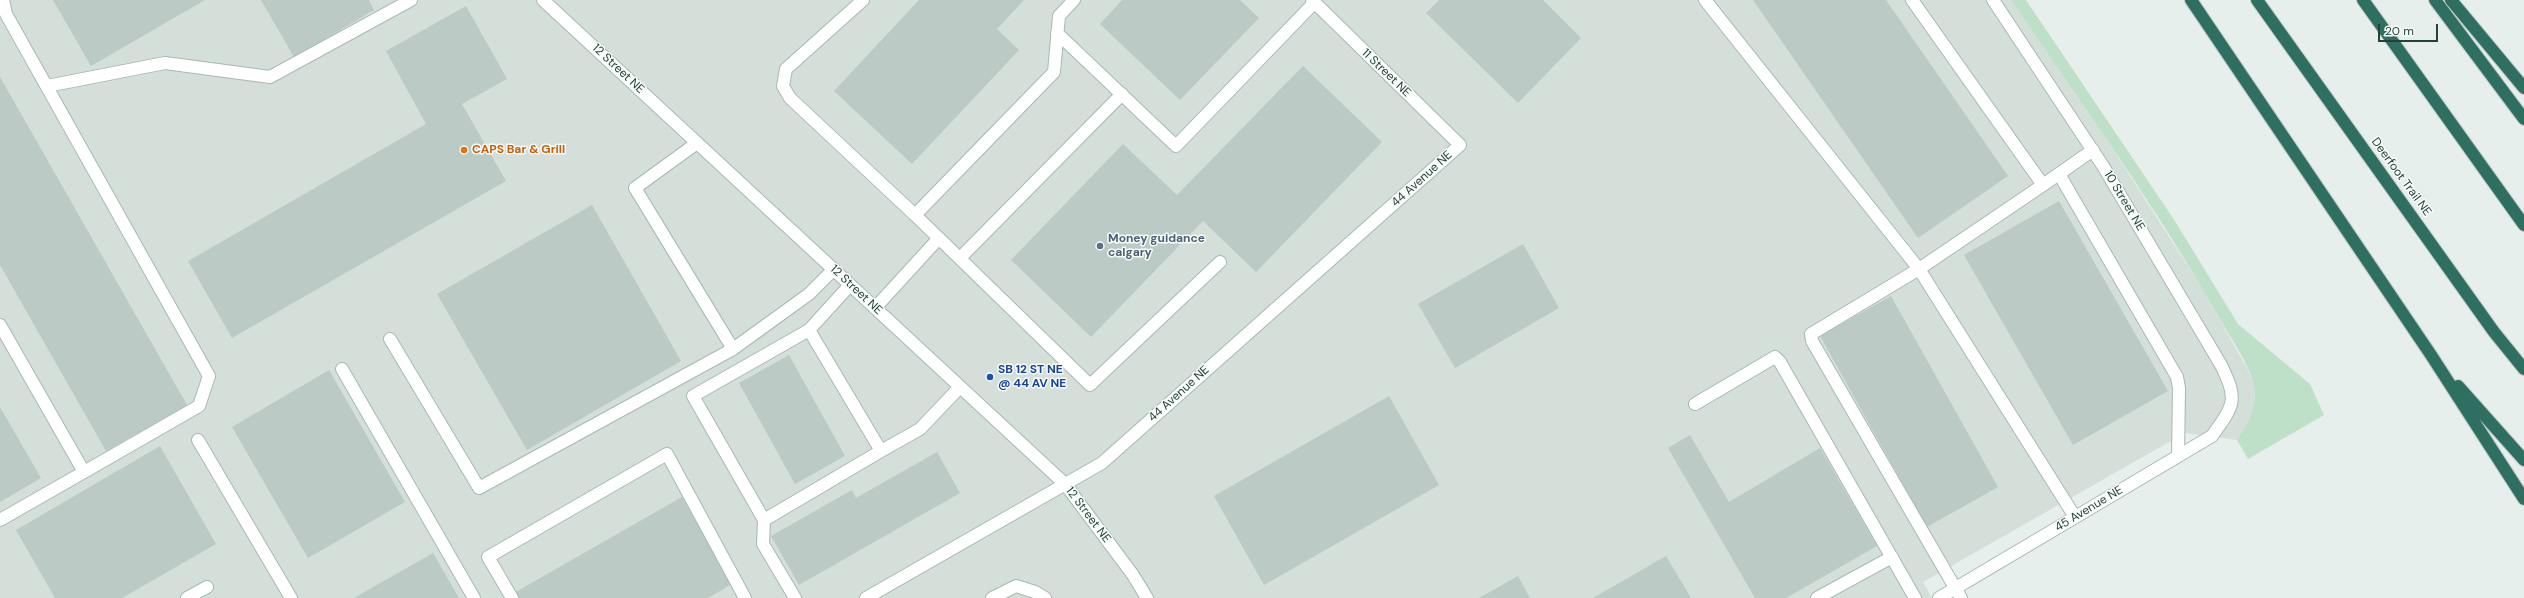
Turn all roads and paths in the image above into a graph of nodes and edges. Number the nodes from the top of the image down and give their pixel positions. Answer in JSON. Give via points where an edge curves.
{"nodes":[{"id":1,"x":3,"y":0,"type":"edge"},
{"id":2,"x":410,"y":0,"type":"edge"},
{"id":3,"x":544,"y":0,"type":"edge"},
{"id":4,"x":863,"y":0,"type":"edge"},
{"id":5,"x":1074,"y":0,"type":"edge"},
{"id":6,"x":1705,"y":0,"type":"edge"},
{"id":7,"x":1912,"y":0,"type":"edge"},
{"id":8,"x":1993,"y":0,"type":"edge"},
{"id":9,"x":2191,"y":0,"type":"edge"},
{"id":10,"x":2256,"y":0,"type":"edge"},
{"id":11,"x":2363,"y":0,"type":"edge"},
{"id":12,"x":2435,"y":0,"type":"edge"},
{"id":13,"x":2451,"y":0,"type":"edge"},
{"id":14,"x":1313,"y":1,"type":"edge"},
{"id":15,"x":1057,"y":33,"type":"junction"},
{"id":16,"x":47,"y":86,"type":"junction"},
{"id":17,"x":2524,"y":88,"type":"edge"},
{"id":18,"x":1122,"y":94,"type":"junction"},
{"id":19,"x":2524,"y":119,"type":"edge"},
{"id":20,"x":697,"y":143,"type":"junction"},
{"id":21,"x":1460,"y":145,"type":"joint"},
{"id":22,"x":2093,"y":150,"type":"junction"},
{"id":23,"x":2059,"y":174,"type":"junction"},
{"id":24,"x":2043,"y":185,"type":"junction"},
{"id":25,"x":915,"y":215,"type":"junction"},
{"id":26,"x":2524,"y":225,"type":"edge"},
{"id":27,"x":939,"y":238,"type":"junction"},
{"id":28,"x":961,"y":257,"type":"junction"},
{"id":29,"x":1220,"y":262,"type":"dead end"},
{"id":30,"x":834,"y":269,"type":"junction"},
{"id":31,"x":1919,"y":269,"type":"junction"},
{"id":32,"x":850,"y":285,"type":"junction"},
{"id":33,"x":875,"y":308,"type":"junction"},
{"id":34,"x":0,"y":325,"type":"edge"},
{"id":35,"x":808,"y":330,"type":"junction"},
{"id":36,"x":390,"y":340,"type":"dead end"},
{"id":37,"x":733,"y":348,"type":"junction"},
{"id":38,"x":2430,"y":355,"type":"junction"},
{"id":39,"x":342,"y":369,"type":"dead end"},
{"id":40,"x":2524,"y":369,"type":"edge"},
{"id":41,"x":960,"y":387,"type":"junction"},
{"id":42,"x":1695,"y":404,"type":"dead end"},
{"id":43,"x":2231,"y":410,"type":"joint"},
{"id":44,"x":198,"y":440,"type":"dead end"},
{"id":45,"x":881,"y":450,"type":"junction"},
{"id":46,"x":2178,"y":456,"type":"junction"},
{"id":47,"x":2524,"y":460,"type":"edge"},
{"id":48,"x":84,"y":472,"type":"junction"},
{"id":49,"x":1065,"y":484,"type":"junction"},
{"id":50,"x":2524,"y":499,"type":"edge"},
{"id":51,"x":2076,"y":517,"type":"junction"},
{"id":52,"x":0,"y":520,"type":"edge"},
{"id":53,"x":764,"y":520,"type":"junction"},
{"id":54,"x":1892,"y":556,"type":"junction"},
{"id":55,"x":207,"y":587,"type":"dead end"},
{"id":56,"x":1958,"y":593,"type":"edge"},
{"id":57,"x":187,"y":598,"type":"edge"},
{"id":58,"x":290,"y":598,"type":"edge"},
{"id":59,"x":474,"y":598,"type":"edge"},
{"id":60,"x":512,"y":598,"type":"edge"},
{"id":61,"x":745,"y":598,"type":"edge"},
{"id":62,"x":795,"y":598,"type":"edge"},
{"id":63,"x":866,"y":598,"type":"edge"},
{"id":64,"x":992,"y":598,"type":"edge"},
{"id":65,"x":1046,"y":598,"type":"edge"},
{"id":66,"x":1147,"y":598,"type":"edge"},
{"id":67,"x":1817,"y":598,"type":"edge"},
{"id":68,"x":1916,"y":598,"type":"edge"},
{"id":69,"x":1940,"y":598,"type":"edge"}],
"edges":[{"from":1,"to":16,"type":"street","via":[[6,14]]},
{"from":2,"to":16,"type":"street","via":[[270,77],[165,63]]},
{"from":3,"to":20,"type":"street","name":"12 Street NE"},
{"from":4,"to":25,"type":"street","via":[[786,69],[783,86],[790,98]]},
{"from":5,"to":15,"type":"street","via":[[1059,16]]},
{"from":6,"to":31,"type":"street"},
{"from":7,"to":24,"type":"street"},
{"from":8,"to":22,"type":"street","name":"10 Street NE"},
{"from":9,"to":38,"type":"highway"},
{"from":10,"to":40,"type":"highway","name":"Deerfoot Trail NE","via":[[2494,332]]},
{"from":11,"to":26,"type":"highway"},
{"from":12,"to":19,"type":"highway"},
{"from":13,"to":17,"type":"highway"},
{"from":14,"to":18,"type":"street","via":[[1176,146]]},
{"from":14,"to":21,"type":"street","name":"11 Street NE"},
{"from":15,"to":18,"type":"street"},
{"from":15,"to":25,"type":"street","via":[[1054,72]]},
{"from":16,"to":48,"type":"street","via":[[209,376],[199,406]]},
{"from":18,"to":28,"type":"street"},
{"from":20,"to":30,"type":"street","name":"12 Street NE"},
{"from":20,"to":37,"type":"street","via":[[635,188]]},
{"from":21,"to":49,"type":"street","name":"44 Avenue NE","via":[[1102,463]]},
{"from":22,"to":23,"type":"street"},
{"from":22,"to":43,"type":"street","name":"10 Street NE","via":[[2221,364],[2233,389]]},
{"from":23,"to":24,"type":"street"},
{"from":23,"to":46,"type":"street","via":[[2177,377]]},
{"from":24,"to":31,"type":"street"},
{"from":25,"to":27,"type":"street"},
{"from":27,"to":28,"type":"street"},
{"from":27,"to":33,"type":"street"},
{"from":28,"to":29,"type":"street","via":[[1090,385]]},
{"from":30,"to":32,"type":"street","name":"12 Street NE"},
{"from":30,"to":37,"type":"street","via":[[809,294]]},
{"from":31,"to":51,"type":"street"},
{"from":31,"to":56,"type":"street","via":[[1811,334],[1812,341]]},
{"from":32,"to":33,"type":"street","name":"12 Street NE"},
{"from":32,"to":35,"type":"street"},
{"from":33,"to":41,"type":"street","name":"12 Street NE"},
{"from":34,"to":48,"type":"street"},
{"from":35,"to":45,"type":"street"},
{"from":35,"to":53,"type":"street","via":[[693,396]]},
{"from":36,"to":37,"type":"street","via":[[479,488]]},
{"from":38,"to":47,"type":"highway"},
{"from":38,"to":50,"type":"highway"},
{"from":39,"to":59,"type":"street"},
{"from":41,"to":45,"type":"street","via":[[920,429]]},
{"from":41,"to":49,"type":"street","name":"12 Street NE"},
{"from":42,"to":54,"type":"street","via":[[1775,357]]},
{"from":43,"to":46,"type":"street","name":"45 Avenue NE","via":[[2212,436]]},
{"from":44,"to":58,"type":"street"},
{"from":45,"to":53,"type":"street"},
{"from":46,"to":51,"type":"street","name":"45 Avenue NE"},
{"from":48,"to":52,"type":"street"},
{"from":49,"to":63,"type":"street","name":"44 Avenue NE"},
{"from":49,"to":66,"type":"street","name":"12 Street NE","via":[[1133,575]]},
{"from":51,"to":56,"type":"street","name":"45 Avenue NE"},
{"from":53,"to":62,"type":"street","via":[[763,544]]},
{"from":54,"to":67,"type":"street"},
{"from":54,"to":68,"type":"street"},
{"from":55,"to":57,"type":"street"},
{"from":56,"to":69,"type":"street","name":"45 Avenue NE"},
{"from":60,"to":61,"type":"street","via":[[488,557],[667,454]]},
{"from":64,"to":65,"type":"street","via":[[1016,586]]}]}
